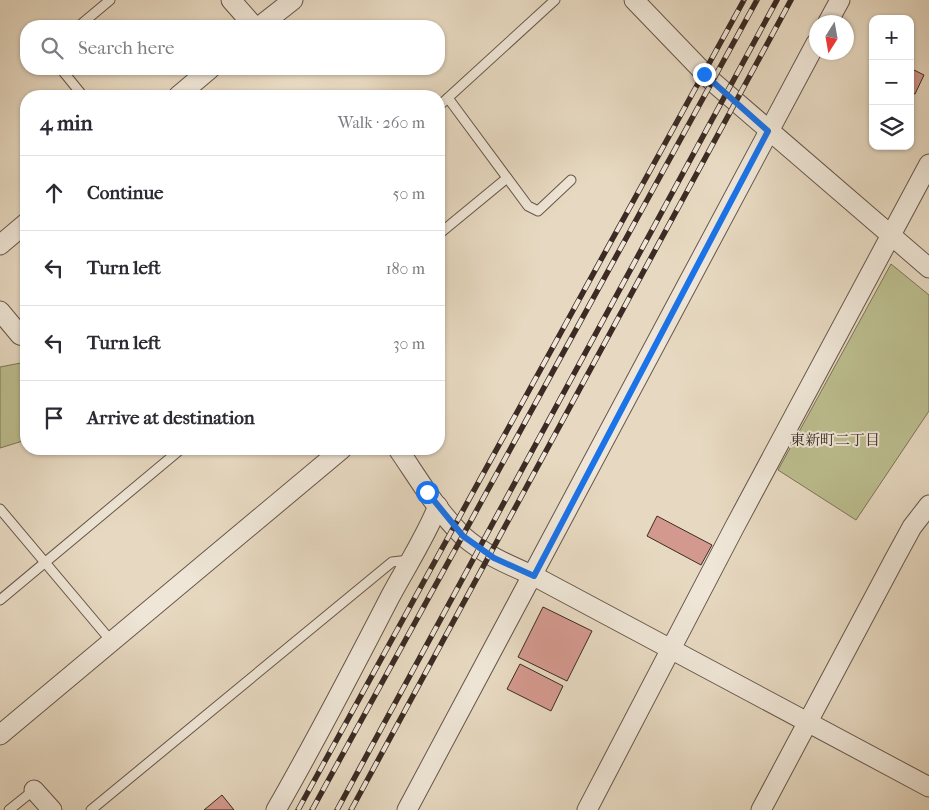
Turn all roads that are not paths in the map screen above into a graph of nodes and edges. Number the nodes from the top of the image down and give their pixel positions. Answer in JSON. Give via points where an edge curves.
{"nodes":[{"id":1,"x":110,"y":0,"type":"edge"},
{"id":2,"x":232,"y":0,"type":"edge"},
{"id":3,"x":293,"y":0,"type":"edge"},
{"id":4,"x":555,"y":0,"type":"edge"},
{"id":5,"x":634,"y":0,"type":"edge"},
{"id":6,"x":840,"y":0,"type":"edge"},
{"id":7,"x":832,"y":15,"type":"edge"},
{"id":8,"x":86,"y":20,"type":"edge"},
{"id":9,"x":249,"y":20,"type":"edge"},
{"id":10,"x":268,"y":20,"type":"edge"},
{"id":11,"x":809,"y":56,"type":"edge"},
{"id":12,"x":66,"y":75,"type":"edge"},
{"id":13,"x":203,"y":75,"type":"edge"},
{"id":14,"x":78,"y":90,"type":"edge"},
{"id":15,"x":185,"y":90,"type":"edge"},
{"id":16,"x":448,"y":98,"type":"junction"},
{"id":17,"x":445,"y":101,"type":"edge"},
{"id":18,"x":768,"y":131,"type":"junction"},
{"id":19,"x":929,"y":164,"type":"edge"},
{"id":20,"x":507,"y":178,"type":"junction"},
{"id":21,"x":571,"y":180,"type":"dead end"},
{"id":22,"x":20,"y":228,"type":"edge"},
{"id":23,"x":445,"y":229,"type":"edge"},
{"id":24,"x":891,"y":236,"type":"junction"},
{"id":25,"x":0,"y":245,"type":"edge"},
{"id":26,"x":929,"y":268,"type":"edge"},
{"id":27,"x":0,"y":311,"type":"edge"},
{"id":28,"x":20,"y":335,"type":"edge"},
{"id":29,"x":174,"y":455,"type":"edge"},
{"id":30,"x":335,"y":455,"type":"edge"},
{"id":31,"x":402,"y":455,"type":"edge"},
{"id":32,"x":929,"y":505,"type":"edge"},
{"id":33,"x":438,"y":506,"type":"junction"},
{"id":34,"x":0,"y":509,"type":"edge"},
{"id":35,"x":409,"y":560,"type":"junction"},
{"id":36,"x":46,"y":562,"type":"junction"},
{"id":37,"x":534,"y":576,"type":"junction"},
{"id":38,"x":0,"y":600,"type":"edge"},
{"id":39,"x":112,"y":643,"type":"junction"},
{"id":40,"x":670,"y":648,"type":"junction"},
{"id":41,"x":808,"y":723,"type":"junction"},
{"id":42,"x":0,"y":735,"type":"edge"},
{"id":43,"x":929,"y":787,"type":"edge"},
{"id":44,"x":34,"y":790,"type":"joint"},
{"id":45,"x":9,"y":810,"type":"edge"},
{"id":46,"x":52,"y":810,"type":"edge"},
{"id":47,"x":91,"y":810,"type":"edge"},
{"id":48,"x":276,"y":810,"type":"edge"},
{"id":49,"x":408,"y":810,"type":"edge"},
{"id":50,"x":587,"y":810,"type":"edge"},
{"id":51,"x":761,"y":810,"type":"edge"}],
"edges":[{"from":1,"to":8,"type":"lane"},
{"from":2,"to":9,"type":"street"},
{"from":3,"to":10,"type":"street"},
{"from":4,"to":16,"type":"lane"},
{"from":5,"to":18,"type":"street","via":[[704,74]]},
{"from":6,"to":7,"type":"street"},
{"from":11,"to":18,"type":"street"},
{"from":12,"to":14,"type":"lane"},
{"from":13,"to":15,"type":"street"},
{"from":16,"to":17,"type":"lane"},
{"from":16,"to":20,"type":"lane"},
{"from":18,"to":24,"type":"street"},
{"from":18,"to":37,"type":"street"},
{"from":19,"to":24,"type":"street"},
{"from":20,"to":21,"type":"lane","via":[[528,206],[538,211]]},
{"from":20,"to":23,"type":"lane"},
{"from":22,"to":25,"type":"street"},
{"from":24,"to":26,"type":"street"},
{"from":24,"to":40,"type":"street"},
{"from":27,"to":28,"type":"street"},
{"from":29,"to":36,"type":"lane"},
{"from":30,"to":39,"type":"street"},
{"from":31,"to":33,"type":"street"},
{"from":32,"to":41,"type":"street","via":[[912,527]]},
{"from":33,"to":35,"type":"street"},
{"from":33,"to":37,"type":"street","via":[[463,536],[494,558]]},
{"from":34,"to":36,"type":"lane"},
{"from":35,"to":47,"type":"lane","via":[[392,562]]},
{"from":35,"to":48,"type":"street"},
{"from":36,"to":38,"type":"lane"},
{"from":36,"to":39,"type":"lane"},
{"from":37,"to":40,"type":"street"},
{"from":37,"to":49,"type":"street"},
{"from":39,"to":42,"type":"street"},
{"from":40,"to":41,"type":"street"},
{"from":40,"to":50,"type":"street"},
{"from":41,"to":43,"type":"street"},
{"from":41,"to":51,"type":"street"},
{"from":44,"to":45,"type":"lane"},
{"from":44,"to":46,"type":"street"}]}
